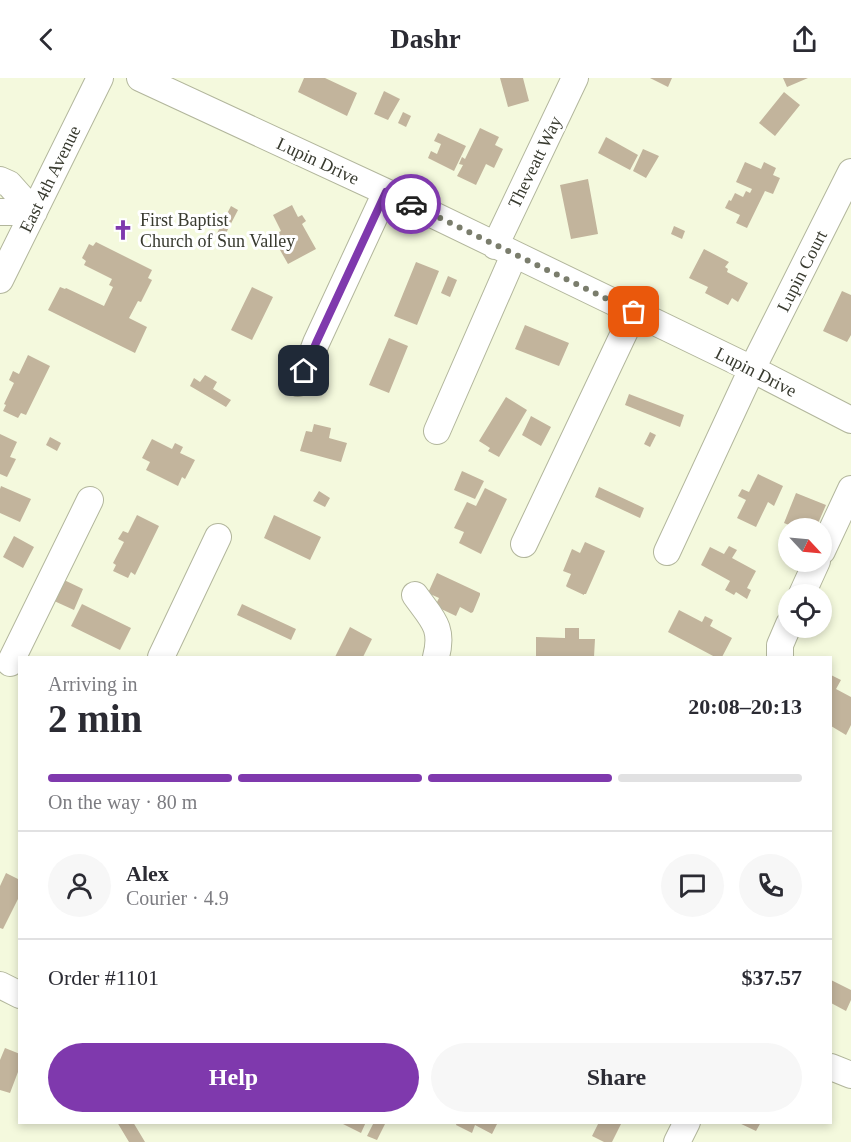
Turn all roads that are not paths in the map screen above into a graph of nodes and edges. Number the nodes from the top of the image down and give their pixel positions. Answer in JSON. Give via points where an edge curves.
{"nodes":[{"id":1,"x":100,"y":78,"type":"edge"},
{"id":2,"x":140,"y":78,"type":"edge"},
{"id":3,"x":575,"y":78,"type":"edge"},
{"id":4,"x":851,"y":172,"type":"edge"},
{"id":5,"x":0,"y":180,"type":"edge"},
{"id":6,"x":386,"y":192,"type":"junction"},
{"id":7,"x":0,"y":212,"type":"edge"},
{"id":8,"x":34,"y":212,"type":"junction"},
{"id":9,"x":504,"y":250,"type":"junction"},
{"id":10,"x":0,"y":280,"type":"edge"},
{"id":11,"x":634,"y":312,"type":"junction"},
{"id":12,"x":752,"y":369,"type":"junction"},
{"id":13,"x":298,"y":383,"type":"dead end"},
{"id":14,"x":851,"y":420,"type":"edge"},
{"id":15,"x":437,"y":431,"type":"dead end"},
{"id":16,"x":851,"y":489,"type":"edge"},
{"id":17,"x":90,"y":500,"type":"dead end"},
{"id":18,"x":832,"y":530,"type":"edge"},
{"id":19,"x":218,"y":537,"type":"dead end"},
{"id":20,"x":524,"y":544,"type":"dead end"},
{"id":21,"x":667,"y":552,"type":"dead end"},
{"id":22,"x":415,"y":596,"type":"dead end"},
{"id":23,"x":783,"y":638,"type":"edge"},
{"id":24,"x":161,"y":656,"type":"edge"},
{"id":25,"x":436,"y":656,"type":"edge"},
{"id":26,"x":780,"y":656,"type":"edge"},
{"id":27,"x":10,"y":663,"type":"edge"},
{"id":28,"x":0,"y":985,"type":"edge"},
{"id":29,"x":18,"y":994,"type":"edge"},
{"id":30,"x":832,"y":1067,"type":"edge"},
{"id":31,"x":851,"y":1075,"type":"edge"},
{"id":32,"x":686,"y":1124,"type":"edge"},
{"id":33,"x":677,"y":1142,"type":"edge"}],
"edges":[{"from":1,"to":8,"type":"street","name":"East 4th Avenue"},
{"from":2,"to":6,"type":"street","name":"Lupin Drive"},
{"from":3,"to":9,"type":"street","name":"Theveatt Way"},
{"from":4,"to":12,"type":"street","name":"Lupin Court"},
{"from":5,"to":8,"type":"street","via":[[9,184]]},
{"from":6,"to":9,"type":"street","name":"Lupin Drive"},
{"from":6,"to":13,"type":"street"},
{"from":7,"to":8,"type":"street"},
{"from":8,"to":10,"type":"street","name":"East 4th Avenue"},
{"from":9,"to":11,"type":"street","name":"Lupin Drive"},
{"from":9,"to":15,"type":"street","name":"Theveatt Way"},
{"from":11,"to":12,"type":"street","name":"Lupin Drive"},
{"from":11,"to":20,"type":"street"},
{"from":12,"to":14,"type":"street","name":"Lupin Drive"},
{"from":12,"to":21,"type":"street","name":"Lupin Court"},
{"from":16,"to":18,"type":"street"},
{"from":17,"to":27,"type":"street"},
{"from":19,"to":24,"type":"street"},
{"from":22,"to":25,"type":"street","via":[[439,632]]},
{"from":23,"to":26,"type":"street"},
{"from":28,"to":29,"type":"street"},
{"from":30,"to":31,"type":"street"},
{"from":32,"to":33,"type":"street"}]}
